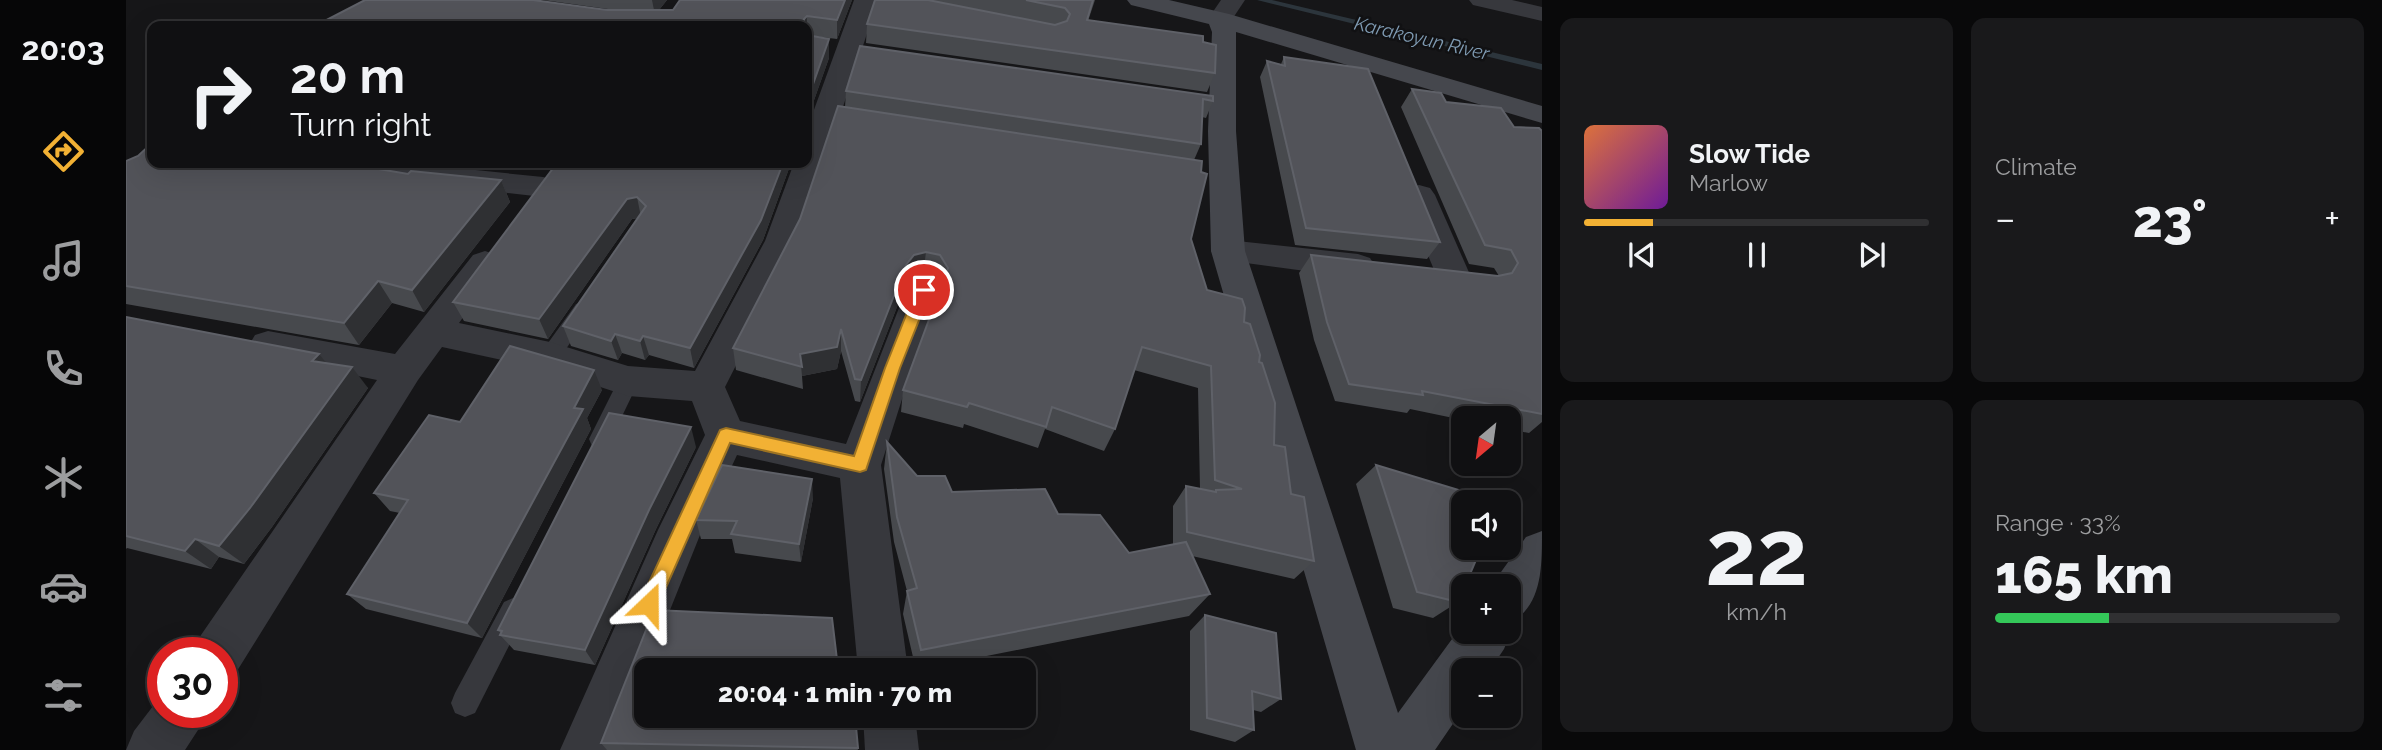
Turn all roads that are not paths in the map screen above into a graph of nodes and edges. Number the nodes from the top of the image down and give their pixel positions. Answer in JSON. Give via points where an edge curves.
{"nodes":[{"id":1,"x":1139,"y":0,"type":"edge"},
{"id":2,"x":1481,"y":0,"type":"edge"},
{"id":3,"x":880,"y":1,"type":"edge"},
{"id":4,"x":1227,"y":9,"type":"edge"},
{"id":5,"x":1542,"y":14,"type":"edge"},
{"id":6,"x":1365,"y":61,"type":"junction"},
{"id":7,"x":1380,"y":100,"type":"edge"},
{"id":8,"x":829,"y":116,"type":"edge"},
{"id":9,"x":1542,"y":116,"type":"edge"},
{"id":10,"x":812,"y":161,"type":"edge"},
{"id":11,"x":1405,"y":163,"type":"edge"},
{"id":12,"x":419,"y":168,"type":"edge"},
{"id":13,"x":809,"y":168,"type":"edge"},
{"id":14,"x":551,"y":175,"type":"edge"},
{"id":15,"x":1228,"y":251,"type":"junction"},
{"id":16,"x":924,"y":290,"type":"dead end"},
{"id":17,"x":595,"y":291,"type":"edge"},
{"id":18,"x":433,"y":331,"type":"junction"},
{"id":19,"x":232,"y":339,"type":"edge"},
{"id":20,"x":550,"y":356,"type":"junction"},
{"id":21,"x":404,"y":370,"type":"junction"},
{"id":22,"x":628,"y":381,"type":"junction"},
{"id":23,"x":706,"y":387,"type":"junction"},
{"id":24,"x":726,"y":435,"type":"junction"},
{"id":25,"x":588,"y":463,"type":"edge"},
{"id":26,"x":860,"y":465,"type":"junction"},
{"id":27,"x":1542,"y":552,"type":"edge"},
{"id":28,"x":1521,"y":582,"type":"edge"},
{"id":29,"x":522,"y":594,"type":"edge"},
{"id":30,"x":229,"y":637,"type":"edge"},
{"id":31,"x":1478,"y":644,"type":"edge"},
{"id":32,"x":882,"y":658,"type":"edge"},
{"id":33,"x":465,"y":703,"type":"dead end"},
{"id":34,"x":169,"y":728,"type":"edge"},
{"id":35,"x":889,"y":728,"type":"edge"},
{"id":36,"x":153,"y":750,"type":"edge"},
{"id":37,"x":587,"y":750,"type":"edge"},
{"id":38,"x":892,"y":750,"type":"edge"},
{"id":39,"x":1383,"y":750,"type":"edge"},
{"id":40,"x":1403,"y":750,"type":"edge"}],
"edges":[{"from":1,"to":4,"type":"street"},
{"from":2,"to":5,"type":"street"},
{"from":3,"to":8,"type":"street","via":[[847,51]]},
{"from":4,"to":6,"type":"street"},
{"from":4,"to":15,"type":"street","via":[[1209,103],[1210,176]]},
{"from":6,"to":7,"type":"street"},
{"from":6,"to":9,"type":"street"},
{"from":8,"to":10,"type":"street"},
{"from":11,"to":15,"type":"street","via":[[1468,278]]},
{"from":12,"to":14,"type":"street"},
{"from":13,"to":23,"type":"street","via":[[782,241]]},
{"from":14,"to":18,"type":"street"},
{"from":15,"to":39,"type":"street"},
{"from":16,"to":26,"type":"street"},
{"from":17,"to":20,"type":"lane"},
{"from":18,"to":20,"type":"street"},
{"from":18,"to":21,"type":"street"},
{"from":19,"to":21,"type":"street"},
{"from":20,"to":22,"type":"street"},
{"from":21,"to":30,"type":"street"},
{"from":22,"to":23,"type":"street"},
{"from":22,"to":25,"type":"lane"},
{"from":23,"to":24,"type":"street"},
{"from":24,"to":26,"type":"street"},
{"from":24,"to":37,"type":"street","via":[[680,530]]},
{"from":26,"to":32,"type":"street"},
{"from":27,"to":28,"type":"street"},
{"from":29,"to":33,"type":"lane"},
{"from":31,"to":40,"type":"street"},
{"from":34,"to":36,"type":"street"},
{"from":35,"to":38,"type":"street"}]}
